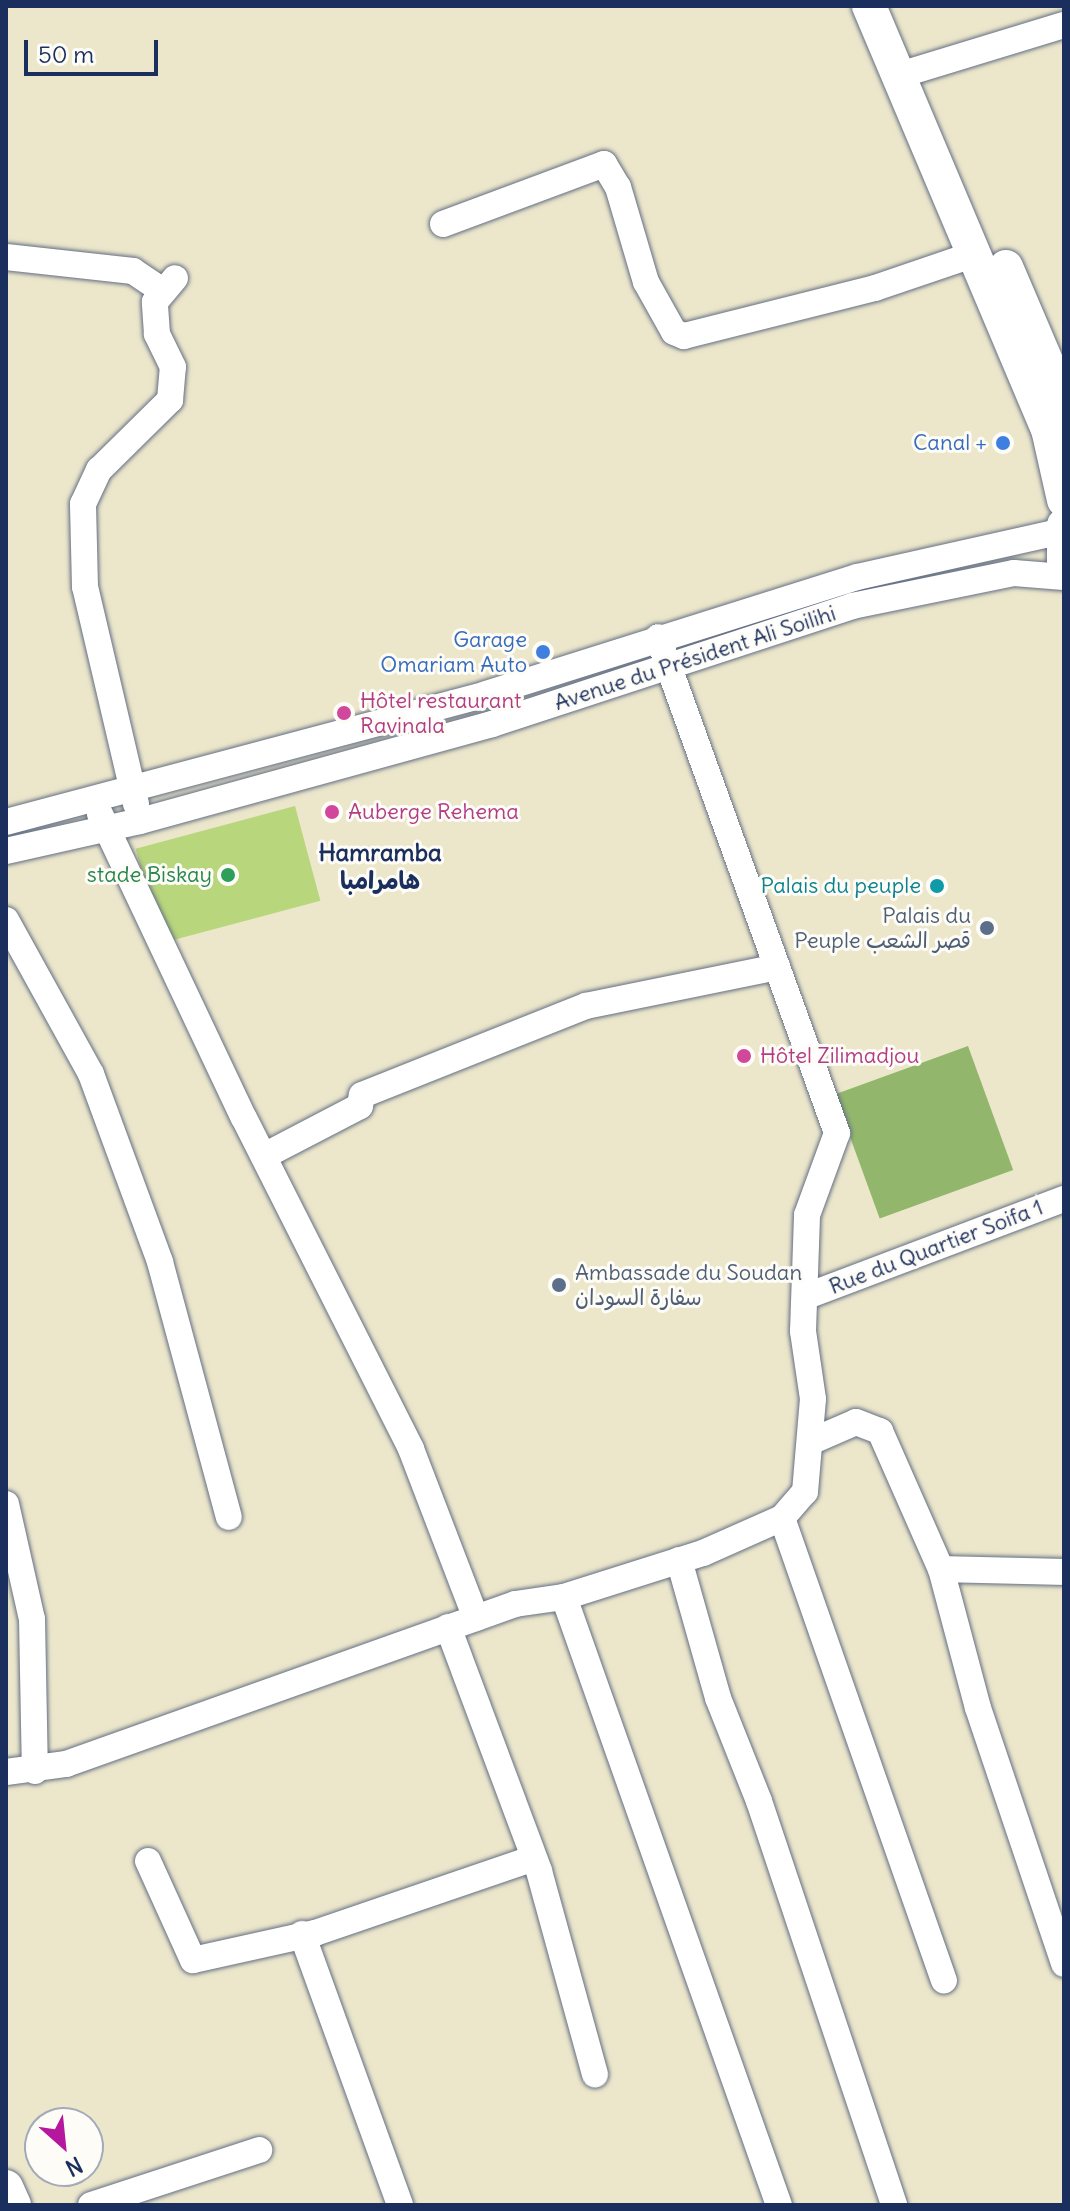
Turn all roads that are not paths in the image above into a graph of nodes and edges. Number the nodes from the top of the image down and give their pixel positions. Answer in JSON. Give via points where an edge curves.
{"nodes":[{"id":1,"x":869,"y":6,"type":"edge"},
{"id":2,"x":890,"y":6,"type":"edge"},
{"id":3,"x":1064,"y":25,"type":"edge"},
{"id":4,"x":909,"y":71,"type":"junction"},
{"id":5,"x":443,"y":224,"type":"dead end"},
{"id":6,"x":975,"y":254,"type":"junction"},
{"id":7,"x":6,"y":257,"type":"edge"},
{"id":8,"x":1064,"y":403,"type":"edge"},
{"id":9,"x":1064,"y":530,"type":"edge"},
{"id":10,"x":1064,"y":577,"type":"edge"},
{"id":11,"x":658,"y":637,"type":"junction"},
{"id":12,"x":668,"y":666,"type":"junction"},
{"id":13,"x":134,"y":789,"type":"junction"},
{"id":14,"x":97,"y":799,"type":"junction"},
{"id":15,"x":140,"y":821,"type":"junction"},
{"id":16,"x":6,"y":822,"type":"edge"},
{"id":17,"x":104,"y":830,"type":"junction"},
{"id":18,"x":6,"y":851,"type":"edge"},
{"id":19,"x":6,"y":920,"type":"edge"},
{"id":20,"x":777,"y":967,"type":"junction"},
{"id":21,"x":264,"y":1156,"type":"junction"},
{"id":22,"x":1064,"y":1199,"type":"edge"},
{"id":23,"x":807,"y":1296,"type":"junction"},
{"id":24,"x":810,"y":1442,"type":"junction"},
{"id":25,"x":6,"y":1504,"type":"edge"},
{"id":26,"x":229,"y":1517,"type":"dead end"},
{"id":27,"x":782,"y":1518,"type":"junction"},
{"id":28,"x":679,"y":1560,"type":"junction"},
{"id":29,"x":941,"y":1569,"type":"junction"},
{"id":30,"x":1064,"y":1572,"type":"edge"},
{"id":31,"x":564,"y":1597,"type":"junction"},
{"id":32,"x":476,"y":1618,"type":"junction"},
{"id":33,"x":448,"y":1627,"type":"junction"},
{"id":34,"x":35,"y":1771,"type":"junction"},
{"id":35,"x":6,"y":1772,"type":"edge"},
{"id":36,"x":534,"y":1858,"type":"junction"},
{"id":37,"x":148,"y":1861,"type":"dead end"},
{"id":38,"x":302,"y":1934,"type":"junction"},
{"id":39,"x":1064,"y":1964,"type":"edge"},
{"id":40,"x":944,"y":1980,"type":"dead end"},
{"id":41,"x":595,"y":2074,"type":"dead end"},
{"id":42,"x":259,"y":2150,"type":"dead end"},
{"id":43,"x":6,"y":2187,"type":"edge"},
{"id":44,"x":14,"y":2205,"type":"edge"},
{"id":45,"x":91,"y":2205,"type":"edge"},
{"id":46,"x":400,"y":2205,"type":"edge"},
{"id":47,"x":779,"y":2205,"type":"edge"},
{"id":48,"x":894,"y":2205,"type":"edge"}],
"edges":[{"from":1,"to":4,"type":"main road"},
{"from":2,"to":4,"type":"main road"},
{"from":3,"to":4,"type":"street"},
{"from":4,"to":6,"type":"main road"},
{"from":4,"to":8,"type":"main road"},
{"from":5,"to":6,"type":"street","via":[[604,164],[618,187],[646,282],[674,332],[684,336],[875,288]]},
{"from":6,"to":9,"type":"main road","via":[[1048,429]]},
{"from":7,"to":13,"type":"street","via":[[133,271],[169,285],[155,302],[157,334],[173,367],[170,400],[99,470],[83,504],[85,587]]},
{"from":9,"to":11,"type":"street","name":"Avenue du Président Ali Soilihi","via":[[857,577]]},
{"from":10,"to":12,"type":"street","name":"Avenue du Président Ali Soilihi","via":[[1014,573],[881,599]]},
{"from":11,"to":12,"type":"street"},
{"from":11,"to":13,"type":"street","name":"Avenue du Président Ali Soilihi","via":[[486,694]]},
{"from":12,"to":15,"type":"street","name":"Avenue du Président Ali Soilihi","via":[[492,724]]},
{"from":12,"to":20,"type":"street"},
{"from":13,"to":14,"type":"street","name":"Avenue du Président Ali Soilihi"},
{"from":13,"to":15,"type":"street"},
{"from":14,"to":16,"type":"street","name":"Avenue du Président Ali Soilihi"},
{"from":14,"to":17,"type":"street"},
{"from":15,"to":17,"type":"street","name":"Avenue du Président Ali Soilihi"},
{"from":17,"to":18,"type":"street","name":"Avenue du Président Ali Soilihi"},
{"from":17,"to":21,"type":"street"},
{"from":19,"to":26,"type":"street","via":[[91,1074],[160,1262]]},
{"from":20,"to":21,"type":"street","via":[[586,1006],[362,1095],[360,1106]]},
{"from":20,"to":23,"type":"street","via":[[837,1133],[807,1215]]},
{"from":21,"to":32,"type":"street","via":[[411,1449]]},
{"from":22,"to":23,"type":"street","name":"Rue du Quartier Soifa 1"},
{"from":23,"to":24,"type":"street","via":[[802,1314],[812,1381]]},
{"from":24,"to":27,"type":"street","via":[[805,1492]]},
{"from":24,"to":29,"type":"street","via":[[856,1422],[880,1431]]},
{"from":25,"to":34,"type":"street","via":[[32,1619]]},
{"from":27,"to":28,"type":"street"},
{"from":27,"to":40,"type":"street"},
{"from":28,"to":31,"type":"street"},
{"from":28,"to":48,"type":"street","via":[[718,1698],[759,1801]]},
{"from":29,"to":30,"type":"street"},
{"from":29,"to":39,"type":"street","via":[[978,1708]]},
{"from":31,"to":32,"type":"street","via":[[515,1604]]},
{"from":31,"to":47,"type":"street"},
{"from":32,"to":33,"type":"street"},
{"from":33,"to":34,"type":"street","via":[[257,1700]]},
{"from":33,"to":36,"type":"street"},
{"from":34,"to":35,"type":"street"},
{"from":36,"to":38,"type":"street"},
{"from":36,"to":41,"type":"street"},
{"from":37,"to":38,"type":"street","via":[[193,1960]]},
{"from":38,"to":46,"type":"street"},
{"from":42,"to":45,"type":"street"},
{"from":43,"to":44,"type":"main road"}]}
